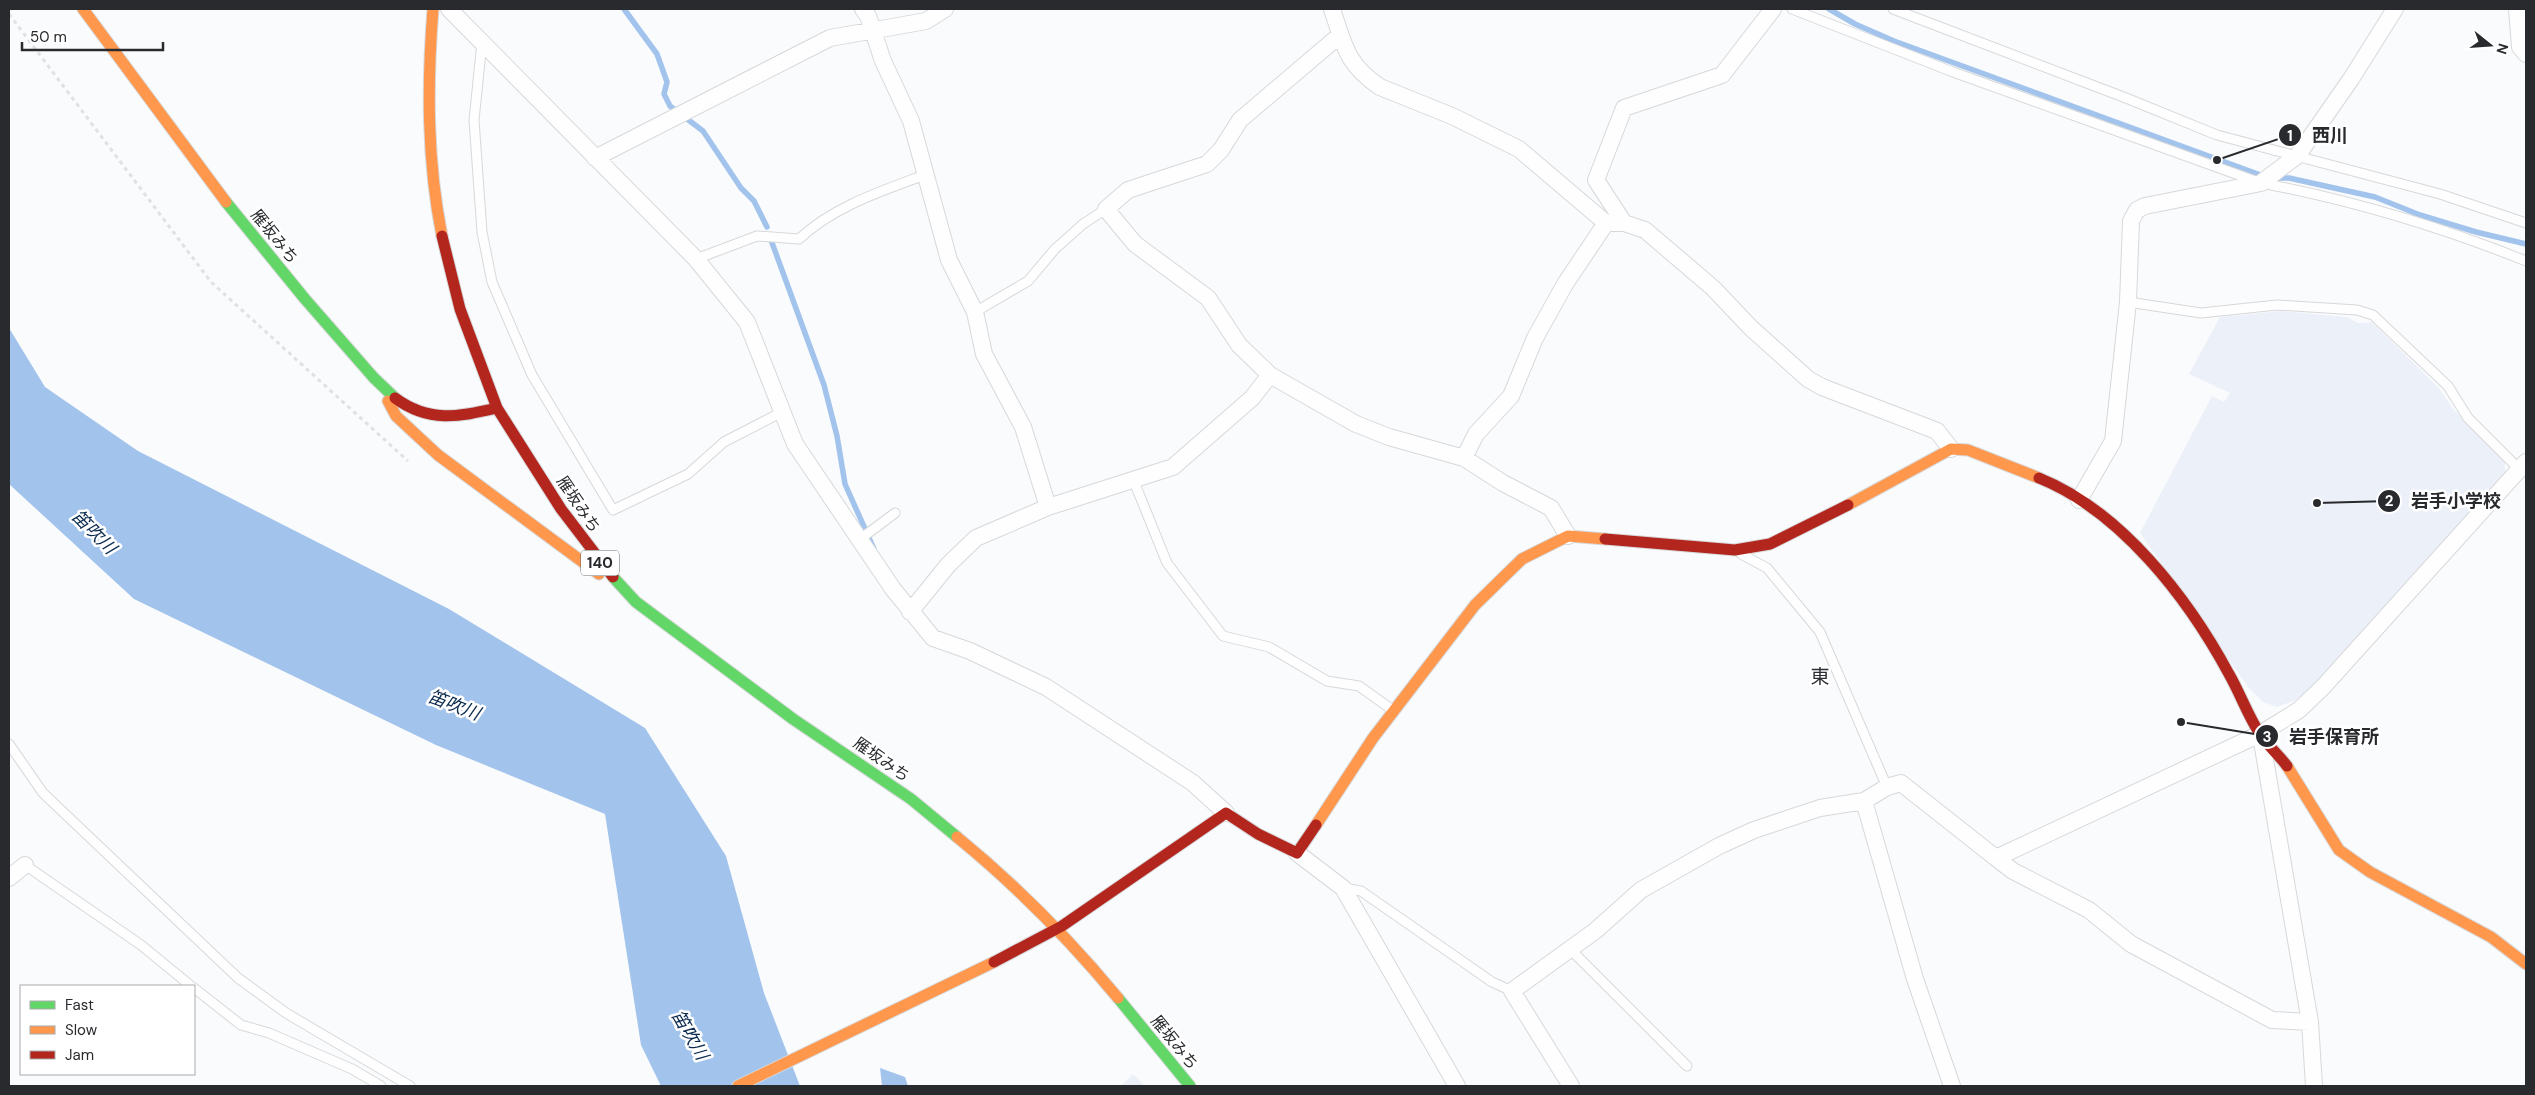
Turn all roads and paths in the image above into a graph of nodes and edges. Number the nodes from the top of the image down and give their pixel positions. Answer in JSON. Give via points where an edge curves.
{"nodes":[{"id":1,"x":83,"y":9,"type":"edge"},
{"id":2,"x":433,"y":9,"type":"edge"},
{"id":3,"x":449,"y":9,"type":"edge"},
{"id":4,"x":863,"y":9,"type":"edge"},
{"id":5,"x":945,"y":9,"type":"edge"},
{"id":6,"x":1332,"y":9,"type":"edge"},
{"id":7,"x":1773,"y":9,"type":"edge"},
{"id":8,"x":1792,"y":9,"type":"edge"},
{"id":9,"x":1894,"y":9,"type":"edge"},
{"id":10,"x":2395,"y":9,"type":"edge"},
{"id":11,"x":2517,"y":9,"type":"edge"},
{"id":12,"x":9,"y":14,"type":"edge"},
{"id":13,"x":873,"y":32,"type":"junction"},
{"id":14,"x":1340,"y":35,"type":"junction"},
{"id":15,"x":482,"y":42,"type":"junction"},
{"id":16,"x":2526,"y":54,"type":"edge"},
{"id":17,"x":2298,"y":155,"type":"junction"},
{"id":18,"x":595,"y":158,"type":"junction"},
{"id":19,"x":927,"y":174,"type":"junction"},
{"id":20,"x":2261,"y":183,"type":"junction"},
{"id":21,"x":1106,"y":209,"type":"junction"},
{"id":22,"x":1606,"y":223,"type":"junction"},
{"id":23,"x":1624,"y":223,"type":"junction"},
{"id":24,"x":2526,"y":223,"type":"edge"},
{"id":25,"x":696,"y":259,"type":"junction"},
{"id":26,"x":2526,"y":261,"type":"edge"},
{"id":27,"x":2128,"y":302,"type":"junction"},
{"id":28,"x":975,"y":312,"type":"junction"},
{"id":29,"x":1270,"y":375,"type":"junction"},
{"id":30,"x":377,"y":381,"type":"junction"},
{"id":31,"x":497,"y":408,"type":"junction"},
{"id":32,"x":782,"y":412,"type":"junction"},
{"id":33,"x":1951,"y":449,"type":"junction"},
{"id":34,"x":1464,"y":458,"type":"junction"},
{"id":35,"x":2523,"y":466,"type":"edge"},
{"id":36,"x":416,"y":467,"type":"dead end"},
{"id":37,"x":1133,"y":479,"type":"junction"},
{"id":38,"x":2079,"y":500,"type":"junction"},
{"id":39,"x":1048,"y":507,"type":"junction"},
{"id":40,"x":895,"y":513,"type":"dead end"},
{"id":41,"x":1568,"y":536,"type":"junction"},
{"id":42,"x":859,"y":540,"type":"junction"},
{"id":43,"x":1735,"y":550,"type":"junction"},
{"id":44,"x":636,"y":602,"type":"junction"},
{"id":45,"x":910,"y":612,"type":"junction"},
{"id":46,"x":1394,"y":711,"type":"junction"},
{"id":47,"x":2260,"y":734,"type":"junction"},
{"id":48,"x":9,"y":744,"type":"edge"},
{"id":49,"x":1887,"y":787,"type":"junction"},
{"id":50,"x":1864,"y":801,"type":"junction"},
{"id":51,"x":1226,"y":813,"type":"junction"},
{"id":52,"x":1296,"y":853,"type":"junction"},
{"id":53,"x":1996,"y":858,"type":"junction"},
{"id":54,"x":26,"y":865,"type":"joint"},
{"id":55,"x":9,"y":878,"type":"edge"},
{"id":56,"x":1344,"y":888,"type":"junction"},
{"id":57,"x":1058,"y":929,"type":"junction"},
{"id":58,"x":1570,"y":949,"type":"junction"},
{"id":59,"x":2526,"y":964,"type":"edge"},
{"id":60,"x":190,"y":985,"type":"edge"},
{"id":61,"x":195,"y":989,"type":"edge"},
{"id":62,"x":1512,"y":991,"type":"junction"},
{"id":63,"x":2310,"y":1022,"type":"junction"},
{"id":64,"x":1687,"y":1066,"type":"dead end"},
{"id":65,"x":381,"y":1086,"type":"edge"},
{"id":66,"x":410,"y":1086,"type":"edge"},
{"id":67,"x":738,"y":1086,"type":"edge"},
{"id":68,"x":1190,"y":1086,"type":"edge"},
{"id":69,"x":1457,"y":1086,"type":"edge"},
{"id":70,"x":1571,"y":1086,"type":"edge"},
{"id":71,"x":1952,"y":1086,"type":"edge"},
{"id":72,"x":2314,"y":1086,"type":"edge"}],
"edges":[{"from":1,"to":30,"type":"main road","name":"雁坂みち","via":[[158,113],[254,236]]},
{"from":2,"to":31,"type":"main road","number":"140","via":[[427,111],[431,174],[440,234],[474,355]]},
{"from":3,"to":15,"type":"street"},
{"from":4,"to":13,"type":"street"},
{"from":5,"to":13,"type":"street","via":[[926,21]]},
{"from":6,"to":14,"type":"street"},
{"from":7,"to":23,"type":"street","via":[[1722,75],[1624,108],[1596,180]]},
{"from":8,"to":20,"type":"lane","via":[[1953,72]]},
{"from":9,"to":17,"type":"lane","via":[[2217,135]]},
{"from":10,"to":17,"type":"street"},
{"from":11,"to":16,"type":"street","via":[[2520,47]]},
{"from":12,"to":36,"type":"path","via":[[211,282]]},
{"from":13,"to":18,"type":"street","via":[[830,38]]},
{"from":13,"to":19,"type":"street","via":[[911,121]]},
{"from":14,"to":21,"type":"street","via":[[1240,120],[1221,150],[1206,164],[1128,190]]},
{"from":14,"to":22,"type":"street","via":[[1348,57],[1370,80],[1519,149]]},
{"from":15,"to":18,"type":"street"},
{"from":15,"to":32,"type":"lane","via":[[474,120],[482,232],[492,282],[532,375],[612,510],[688,474],[724,442]]},
{"from":17,"to":20,"type":"street"},
{"from":17,"to":24,"type":"lane","via":[[2440,194]]},
{"from":18,"to":25,"type":"street"},
{"from":19,"to":25,"type":"lane","via":[[864,198],[815,224],[799,239],[757,236]]},
{"from":19,"to":28,"type":"street","via":[[949,260]]},
{"from":20,"to":26,"type":"lane","via":[[2430,227]]},
{"from":20,"to":27,"type":"street","via":[[2137,210],[2131,220]]},
{"from":21,"to":28,"type":"lane","via":[[1055,249],[1028,281]]},
{"from":21,"to":29,"type":"street","via":[[1135,244],[1208,298],[1239,345]]},
{"from":22,"to":23,"type":"street"},
{"from":22,"to":34,"type":"street","via":[[1565,284],[1535,338],[1511,396],[1476,434]]},
{"from":23,"to":33,"type":"street","via":[[1645,230],[1713,288],[1750,328],[1808,379],[1937,431]]},
{"from":25,"to":32,"type":"street","via":[[747,322]]},
{"from":27,"to":35,"type":"lane","via":[[2200,313],[2277,305],[2357,310],[2373,315],[2448,386],[2468,418]]},
{"from":27,"to":38,"type":"street","via":[[2113,441]]},
{"from":28,"to":39,"type":"street","via":[[984,354],[1023,427]]},
{"from":29,"to":34,"type":"street","via":[[1356,424]]},
{"from":29,"to":37,"type":"street","via":[[1252,398],[1173,467]]},
{"from":30,"to":31,"type":"main road","name":"雁坂みち","via":[[415,411],[440,417]]},
{"from":30,"to":44,"type":"main road","via":[[396,416],[438,455]]},
{"from":31,"to":44,"type":"main road","name":"雁坂みち","number":"140","via":[[572,524]]},
{"from":32,"to":42,"type":"street","via":[[794,444]]},
{"from":33,"to":38,"type":"main road","via":[[1968,450],[2015,468]]},
{"from":33,"to":43,"type":"main road","via":[[1770,544]]},
{"from":34,"to":41,"type":"street","via":[[1551,508]]},
{"from":35,"to":47,"type":"street","via":[[2323,687],[2299,710]]},
{"from":37,"to":39,"type":"street"},
{"from":37,"to":46,"type":"lane","via":[[1167,563],[1223,636],[1269,646],[1327,681],[1359,686]]},
{"from":38,"to":47,"type":"main road","via":[[2114,525],[2158,568],[2228,672]]},
{"from":39,"to":45,"type":"street","via":[[976,538],[948,565]]},
{"from":40,"to":42,"type":"lane"},
{"from":41,"to":43,"type":"main road"},
{"from":41,"to":46,"type":"main road","via":[[1522,559],[1504,574],[1475,605]]},
{"from":42,"to":45,"type":"street"},
{"from":43,"to":49,"type":"lane","via":[[1767,568],[1820,632]]},
{"from":44,"to":57,"type":"main road","name":"雁坂みち","number":"140","via":[[793,719],[911,799],[1001,873]]},
{"from":45,"to":51,"type":"street","via":[[933,638],[970,651],[1046,686],[1193,783]]},
{"from":46,"to":52,"type":"main road"},
{"from":47,"to":53,"type":"street"},
{"from":47,"to":59,"type":"main road","via":[[2286,764],[2339,850],[2370,872],[2491,937]]},
{"from":47,"to":63,"type":"street"},
{"from":48,"to":66,"type":"lane","via":[[43,793],[238,978],[286,1013]]},
{"from":49,"to":50,"type":"street"},
{"from":49,"to":53,"type":"street","via":[[1901,783]]},
{"from":50,"to":58,"type":"street","via":[[1820,808],[1754,830],[1720,846],[1640,890]]},
{"from":50,"to":71,"type":"street","via":[[1915,979]]},
{"from":51,"to":52,"type":"main road"},
{"from":51,"to":57,"type":"main road"},
{"from":52,"to":56,"type":"street"},
{"from":53,"to":63,"type":"street","via":[[2013,871],[2089,910],[2131,944],[2272,1020]]},
{"from":54,"to":55,"type":"street"},
{"from":54,"to":60,"type":"lane","via":[[141,945]]},
{"from":56,"to":62,"type":"lane","via":[[1361,891],[1492,982]]},
{"from":56,"to":69,"type":"street"},
{"from":57,"to":67,"type":"main road"},
{"from":57,"to":68,"type":"main road","name":"雁坂みち","number":"140"},
{"from":58,"to":62,"type":"street"},
{"from":58,"to":64,"type":"lane"},
{"from":61,"to":65,"type":"lane","via":[[241,1025],[270,1033]]},
{"from":62,"to":70,"type":"street"},
{"from":63,"to":72,"type":"street"}]}
